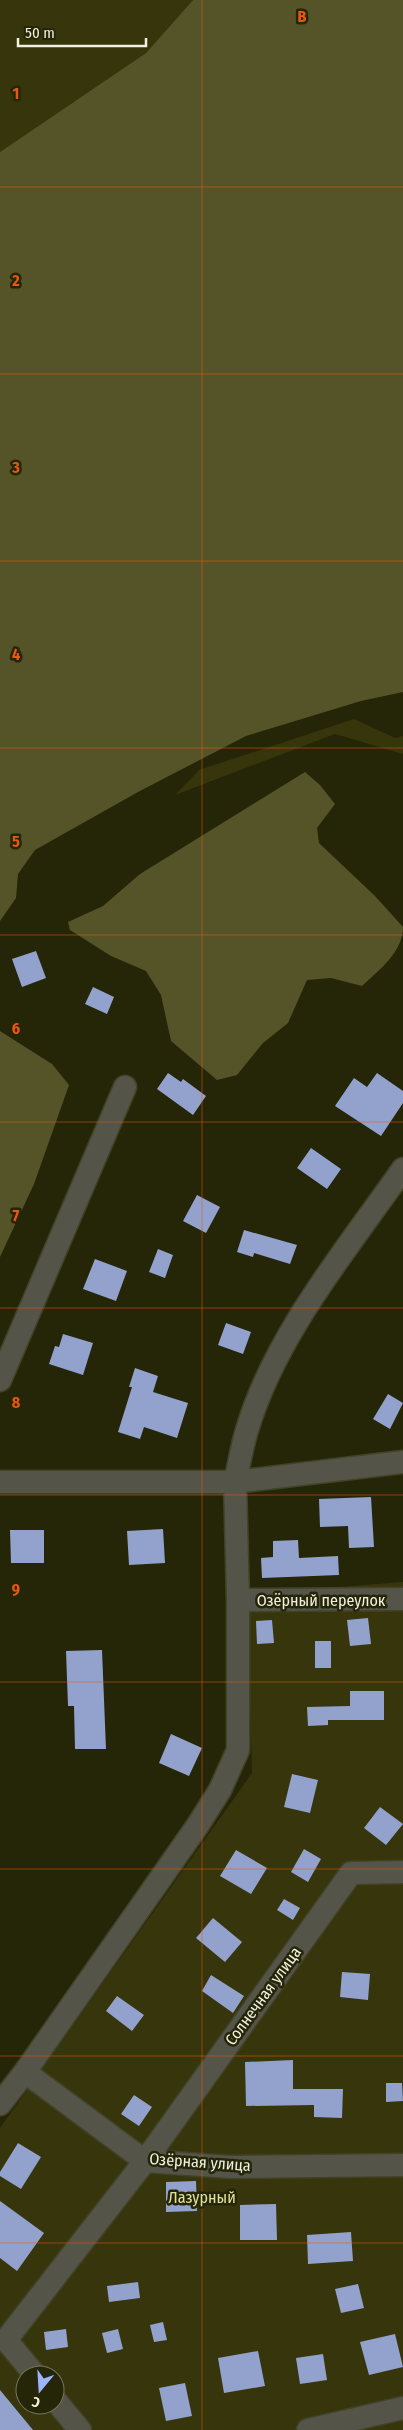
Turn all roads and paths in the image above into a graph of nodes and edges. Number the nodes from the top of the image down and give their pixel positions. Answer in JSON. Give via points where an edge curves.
{"nodes":[{"id":1,"x":125,"y":1086,"type":"dead end"},
{"id":2,"x":403,"y":1169,"type":"edge"},
{"id":3,"x":0,"y":1380,"type":"edge"},
{"id":4,"x":403,"y":1462,"type":"edge"},
{"id":5,"x":0,"y":1482,"type":"edge"},
{"id":6,"x":236,"y":1482,"type":"junction"},
{"id":7,"x":238,"y":1600,"type":"junction"},
{"id":8,"x":403,"y":1600,"type":"edge"},
{"id":9,"x":403,"y":1872,"type":"edge"},
{"id":10,"x":24,"y":2072,"type":"junction"},
{"id":11,"x":3,"y":2095,"type":"edge"},
{"id":12,"x":145,"y":2162,"type":"junction"},
{"id":13,"x":403,"y":2165,"type":"edge"},
{"id":14,"x":27,"y":2365,"type":"edge"},
{"id":15,"x":403,"y":2408,"type":"edge"},
{"id":16,"x":65,"y":2412,"type":"edge"},
{"id":17,"x":80,"y":2430,"type":"edge"},
{"id":18,"x":308,"y":2430,"type":"edge"}],
"edges":[{"from":1,"to":3,"type":"street"},
{"from":2,"to":6,"type":"street","via":[[298,1319],[266,1381],[250,1421]]},
{"from":4,"to":6,"type":"street"},
{"from":5,"to":6,"type":"street"},
{"from":6,"to":7,"type":"street"},
{"from":7,"to":8,"type":"street","name":"Озёрный переулок"},
{"from":7,"to":10,"type":"street","via":[[238,1750],[220,1790]]},
{"from":9,"to":12,"type":"street","name":"Солнечная улица","via":[[352,1873]]},
{"from":10,"to":11,"type":"street"},
{"from":10,"to":12,"type":"street","name":"Озёрная улица"},
{"from":12,"to":13,"type":"street","name":"Озёрная улица","via":[[230,2167]]},
{"from":12,"to":14,"type":"street","via":[[6,2340]]},
{"from":15,"to":18,"type":"street"},
{"from":16,"to":17,"type":"street"}]}
